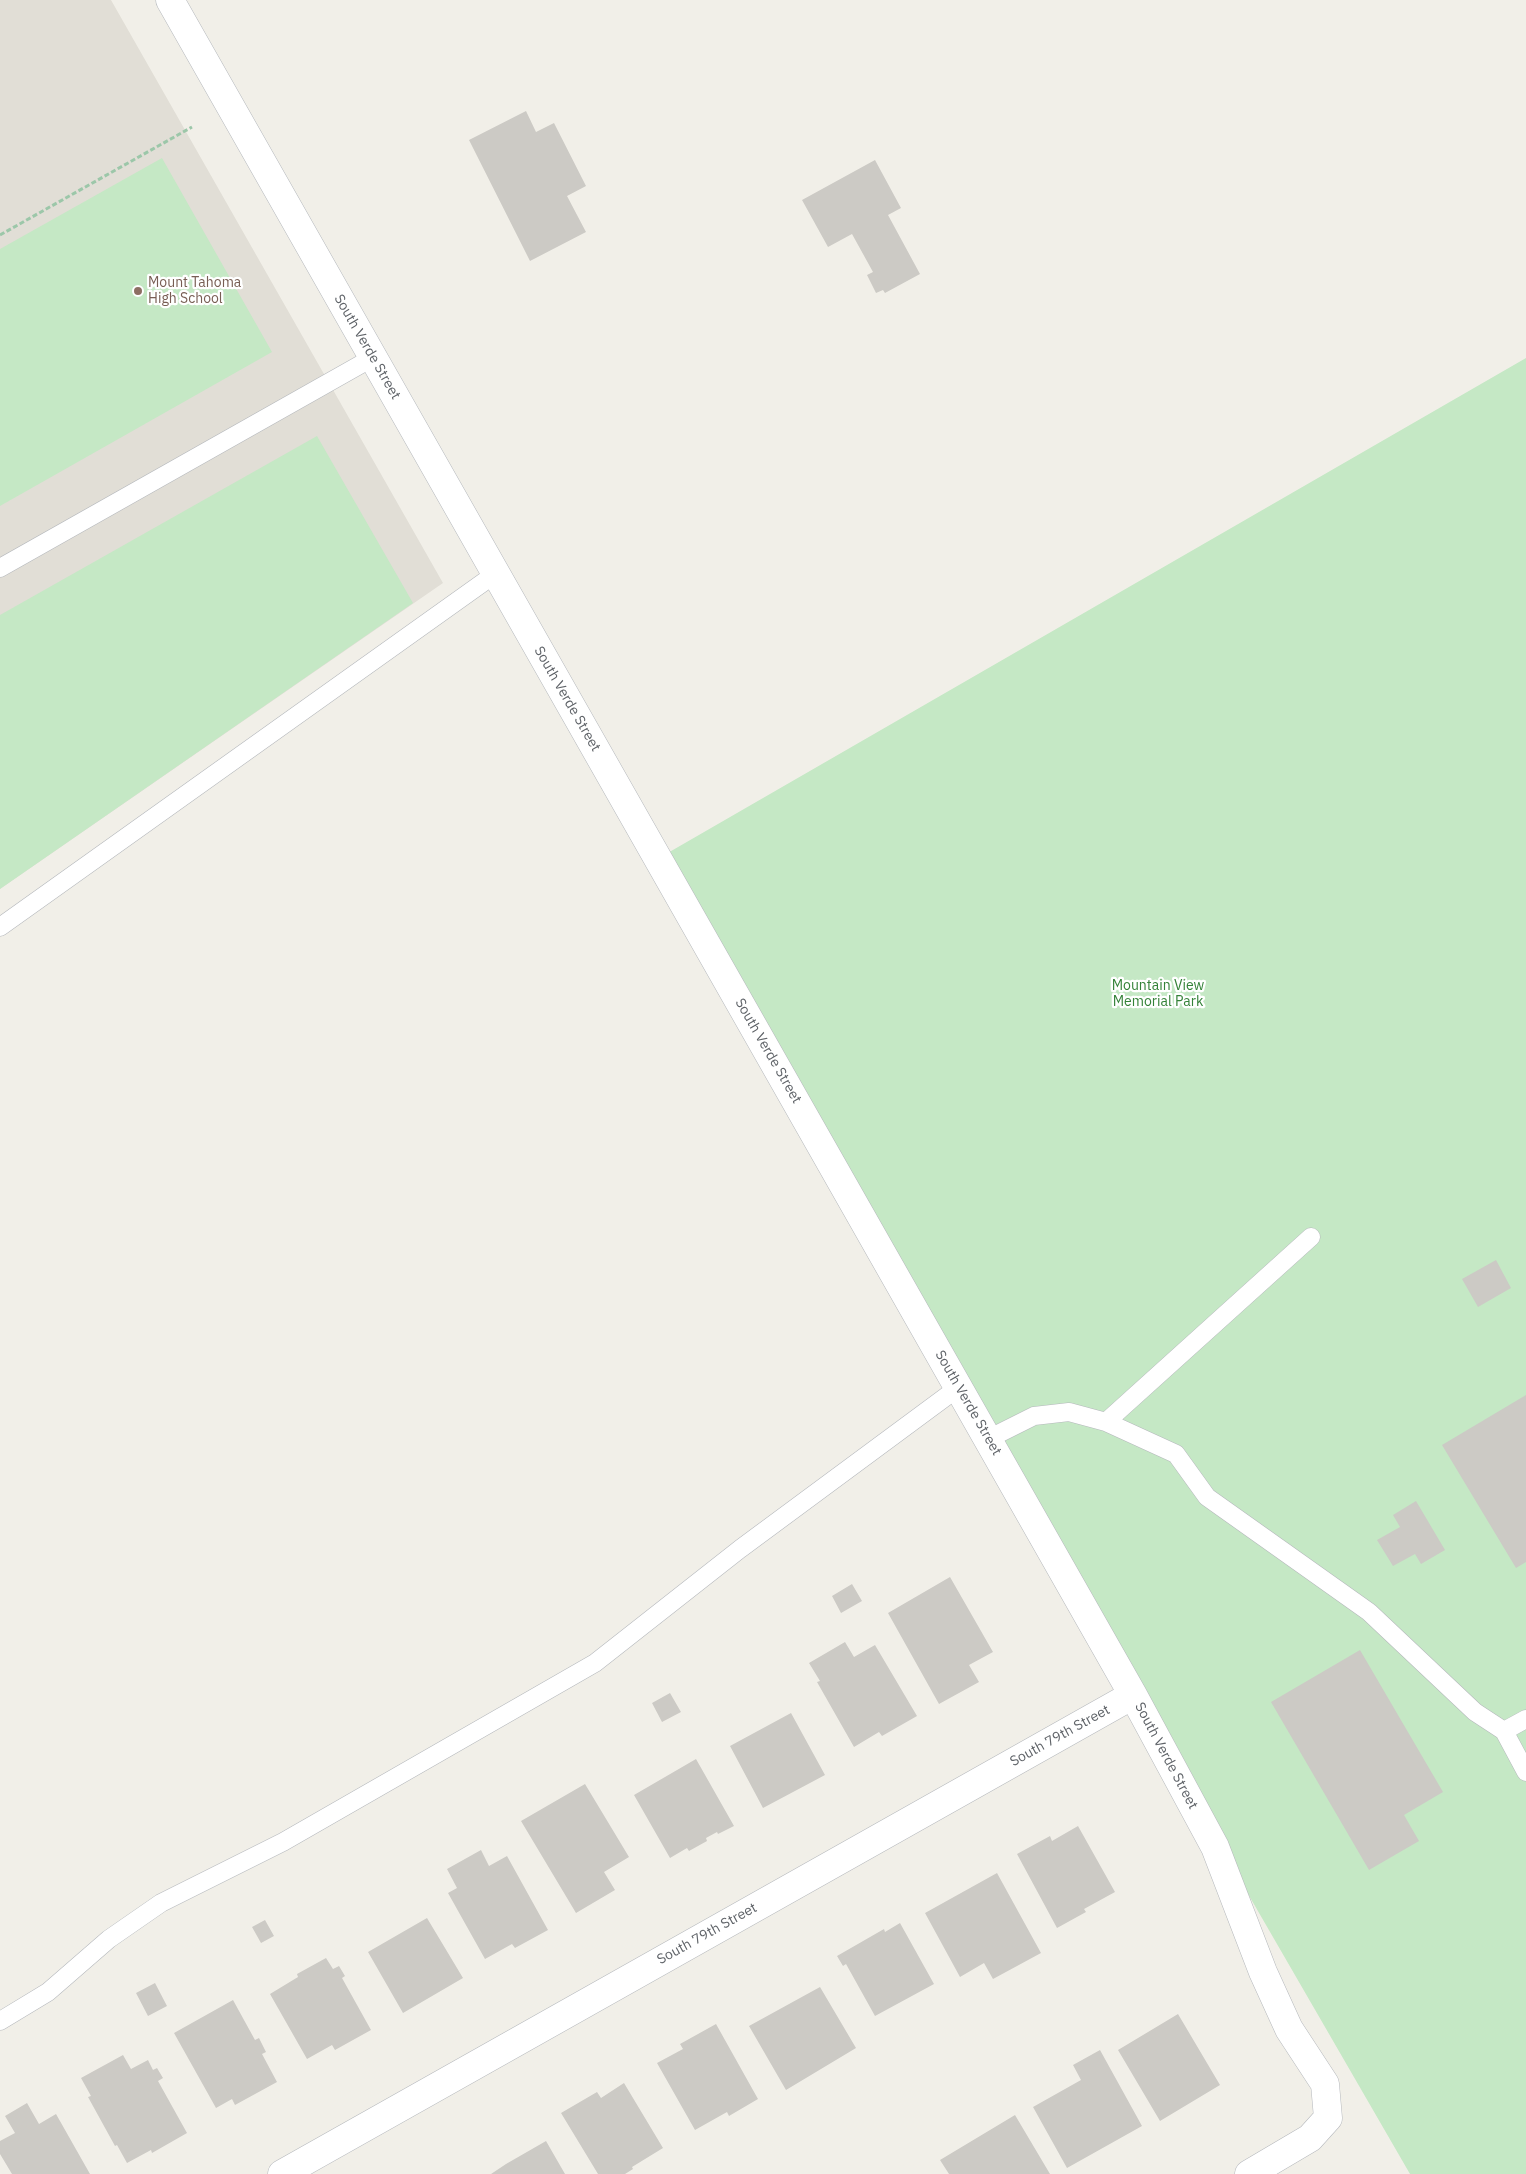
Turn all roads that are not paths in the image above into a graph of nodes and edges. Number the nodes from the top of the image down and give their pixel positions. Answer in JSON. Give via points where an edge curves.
{"nodes":[{"id":1,"x":170,"y":0,"type":"edge"},
{"id":2,"x":372,"y":358,"type":"junction"},
{"id":3,"x":0,"y":568,"type":"edge"},
{"id":4,"x":496,"y":574,"type":"junction"},
{"id":5,"x":0,"y":928,"type":"edge"},
{"id":6,"x":1311,"y":1237,"type":"dead end"},
{"id":7,"x":959,"y":1387,"type":"junction"},
{"id":8,"x":1106,"y":1422,"type":"junction"},
{"id":9,"x":988,"y":1438,"type":"junction"},
{"id":10,"x":1133,"y":1695,"type":"junction"},
{"id":11,"x":1526,"y":1719,"type":"edge"},
{"id":12,"x":1504,"y":1732,"type":"junction"},
{"id":13,"x":1526,"y":1772,"type":"edge"},
{"id":14,"x":0,"y":2021,"type":"edge"},
{"id":15,"x":282,"y":2174,"type":"edge"},
{"id":16,"x":1248,"y":2174,"type":"edge"}],
"edges":[{"from":1,"to":2,"type":"street","name":"South Verde Street"},
{"from":2,"to":3,"type":"lane"},
{"from":2,"to":4,"type":"street","name":"South Verde Street"},
{"from":4,"to":5,"type":"lane"},
{"from":4,"to":7,"type":"street","name":"South Verde Street"},
{"from":6,"to":8,"type":"lane"},
{"from":7,"to":9,"type":"street","name":"South Verde Street"},
{"from":7,"to":14,"type":"lane","via":[[740,1549],[595,1663],[283,1842],[161,1903],[109,1939],[48,1992]]},
{"from":8,"to":9,"type":"lane","via":[[1070,1412],[1034,1416]]},
{"from":8,"to":12,"type":"lane","via":[[1176,1454],[1207,1497],[1369,1612],[1474,1712]]},
{"from":9,"to":10,"type":"street","name":"South Verde Street"},
{"from":10,"to":15,"type":"street","name":"South 79th Street"},
{"from":10,"to":16,"type":"street","name":"South Verde Street","via":[[1215,1847],[1263,1972],[1289,2029],[1325,2084],[1328,2118],[1310,2138]]},
{"from":11,"to":12,"type":"lane"},
{"from":12,"to":13,"type":"lane"}]}
